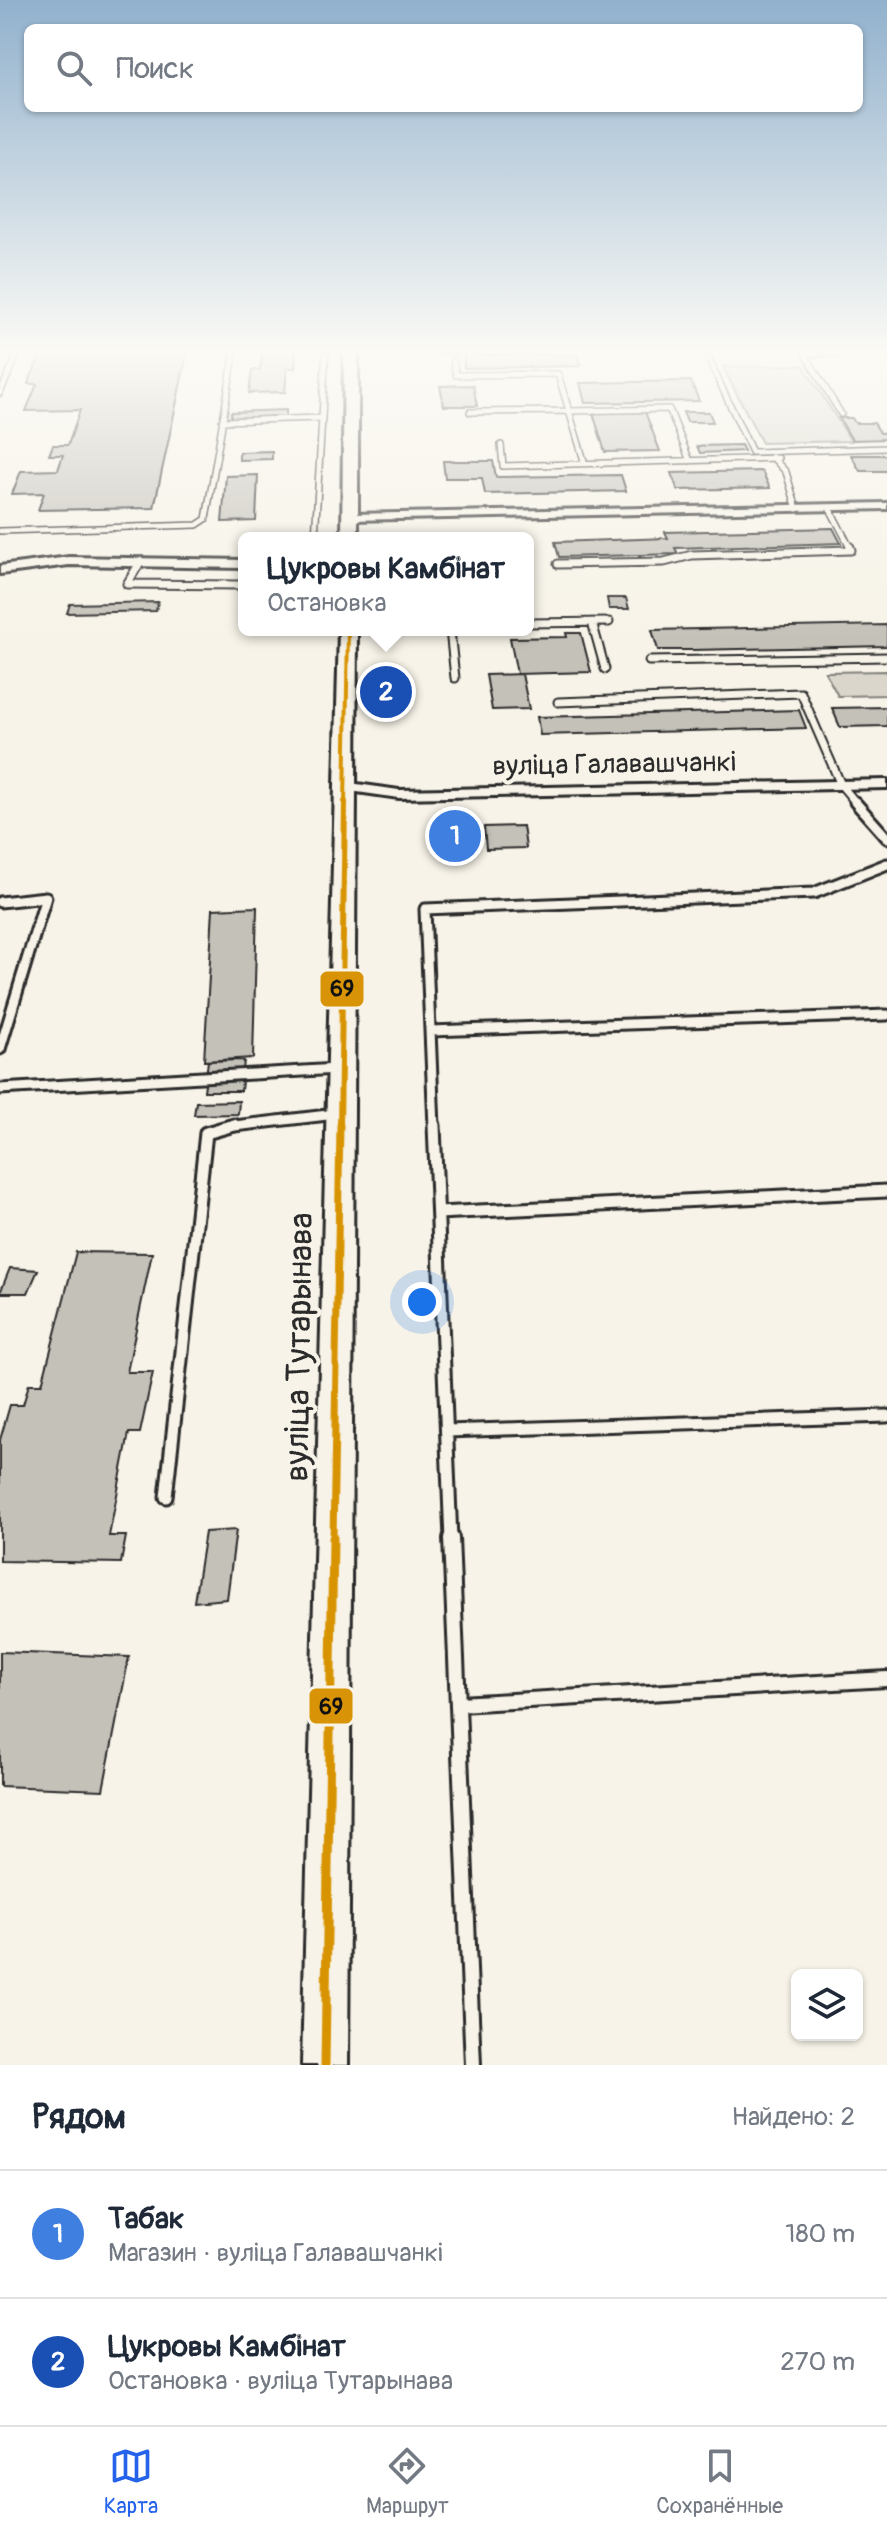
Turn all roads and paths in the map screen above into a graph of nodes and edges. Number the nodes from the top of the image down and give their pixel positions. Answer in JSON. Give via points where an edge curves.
{"nodes":[{"id":1,"x":218,"y":445,"type":"edge"},
{"id":2,"x":320,"y":445,"type":"edge"},
{"id":3,"x":351,"y":445,"type":"edge"},
{"id":4,"x":501,"y":445,"type":"dead end"},
{"id":5,"x":579,"y":445,"type":"edge"},
{"id":6,"x":684,"y":445,"type":"edge"},
{"id":7,"x":749,"y":445,"type":"edge"},
{"id":8,"x":887,"y":448,"type":"edge"},
{"id":9,"x":752,"y":452,"type":"junction"},
{"id":10,"x":778,"y":458,"type":"junction"},
{"id":11,"x":690,"y":461,"type":"junction"},
{"id":12,"x":585,"y":464,"type":"junction"},
{"id":13,"x":887,"y":506,"type":"edge"},
{"id":14,"x":797,"y":509,"type":"junction"},
{"id":15,"x":830,"y":509,"type":"junction"},
{"id":16,"x":351,"y":517,"type":"junction"},
{"id":17,"x":0,"y":531,"type":"edge"},
{"id":18,"x":315,"y":532,"type":"edge"},
{"id":19,"x":350,"y":532,"type":"edge"},
{"id":20,"x":141,"y":561,"type":"junction"},
{"id":21,"x":238,"y":564,"type":"edge"},
{"id":22,"x":558,"y":564,"type":"dead end"},
{"id":23,"x":0,"y":570,"type":"edge"},
{"id":24,"x":238,"y":585,"type":"edge"},
{"id":25,"x":592,"y":622,"type":"junction"},
{"id":26,"x":609,"y":622,"type":"dead end"},
{"id":27,"x":534,"y":623,"type":"edge"},
{"id":28,"x":348,"y":636,"type":"edge"},
{"id":29,"x":451,"y":636,"type":"edge"},
{"id":30,"x":887,"y":657,"type":"edge"},
{"id":31,"x":649,"y":661,"type":"dead end"},
{"id":32,"x":605,"y":669,"type":"dead end"},
{"id":33,"x":455,"y":678,"type":"dead end"},
{"id":34,"x":558,"y":702,"type":"dead end"},
{"id":35,"x":887,"y":784,"type":"edge"},
{"id":36,"x":841,"y":785,"type":"junction"},
{"id":37,"x":343,"y":786,"type":"junction"},
{"id":38,"x":887,"y":838,"type":"edge"},
{"id":39,"x":887,"y":864,"type":"edge"},
{"id":40,"x":0,"y":902,"type":"edge"},
{"id":41,"x":887,"y":1015,"type":"edge"},
{"id":42,"x":430,"y":1031,"type":"junction"},
{"id":43,"x":0,"y":1049,"type":"edge"},
{"id":44,"x":341,"y":1069,"type":"junction"},
{"id":45,"x":0,"y":1089,"type":"edge"},
{"id":46,"x":340,"y":1113,"type":"junction"},
{"id":47,"x":887,"y":1191,"type":"edge"},
{"id":48,"x":438,"y":1213,"type":"junction"},
{"id":49,"x":887,"y":1416,"type":"edge"},
{"id":50,"x":447,"y":1431,"type":"junction"},
{"id":51,"x":166,"y":1497,"type":"dead end"},
{"id":52,"x":887,"y":1679,"type":"edge"},
{"id":53,"x":459,"y":1704,"type":"junction"},
{"id":54,"x":325,"y":2065,"type":"edge"},
{"id":55,"x":473,"y":2065,"type":"edge"}],
"edges":[{"from":1,"to":17,"type":"lane","via":[[206,519],[197,525]]},
{"from":2,"to":18,"type":"lane"},
{"from":3,"to":16,"type":"street"},
{"from":4,"to":12,"type":"lane","via":[[503,466]]},
{"from":5,"to":12,"type":"lane"},
{"from":6,"to":11,"type":"lane"},
{"from":7,"to":9,"type":"lane"},
{"from":8,"to":9,"type":"lane"},
{"from":9,"to":10,"type":"lane"},
{"from":10,"to":11,"type":"lane"},
{"from":10,"to":14,"type":"lane"},
{"from":11,"to":12,"type":"lane"},
{"from":13,"to":15,"type":"street"},
{"from":14,"to":15,"type":"street"},
{"from":14,"to":16,"type":"street"},
{"from":15,"to":22,"type":"lane","via":[[851,550]]},
{"from":16,"to":19,"type":"street"},
{"from":20,"to":21,"type":"street"},
{"from":20,"to":23,"type":"street","via":[[50,562]]},
{"from":20,"to":24,"type":"lane","via":[[127,584]]},
{"from":25,"to":26,"type":"lane"},
{"from":25,"to":27,"type":"lane"},
{"from":25,"to":32,"type":"lane"},
{"from":28,"to":37,"type":"street","name":"вуліца Тутарынава"},
{"from":29,"to":33,"type":"lane"},
{"from":30,"to":31,"type":"lane"},
{"from":34,"to":36,"type":"lane","via":[[801,693]]},
{"from":35,"to":36,"type":"street","name":"вуліца Галавашчанкі"},
{"from":36,"to":37,"type":"street","name":"вуліца Галавашчанкі","via":[[399,794]]},
{"from":36,"to":38,"type":"lane"},
{"from":37,"to":44,"type":"street","name":"вуліца Тутарынава"},
{"from":39,"to":42,"type":"lane","via":[[814,893],[425,909]]},
{"from":40,"to":43,"type":"lane","via":[[46,897]]},
{"from":41,"to":42,"type":"lane"},
{"from":42,"to":48,"type":"lane"},
{"from":44,"to":45,"type":"lane"},
{"from":44,"to":46,"type":"street","name":"вуліца Тутарынава"},
{"from":46,"to":51,"type":"lane","via":[[206,1133]]},
{"from":46,"to":54,"type":"street","name":"вуліца Тутарынава"},
{"from":47,"to":48,"type":"lane"},
{"from":48,"to":50,"type":"lane"},
{"from":49,"to":50,"type":"lane"},
{"from":50,"to":53,"type":"lane"},
{"from":52,"to":53,"type":"lane"},
{"from":53,"to":55,"type":"lane"}]}
